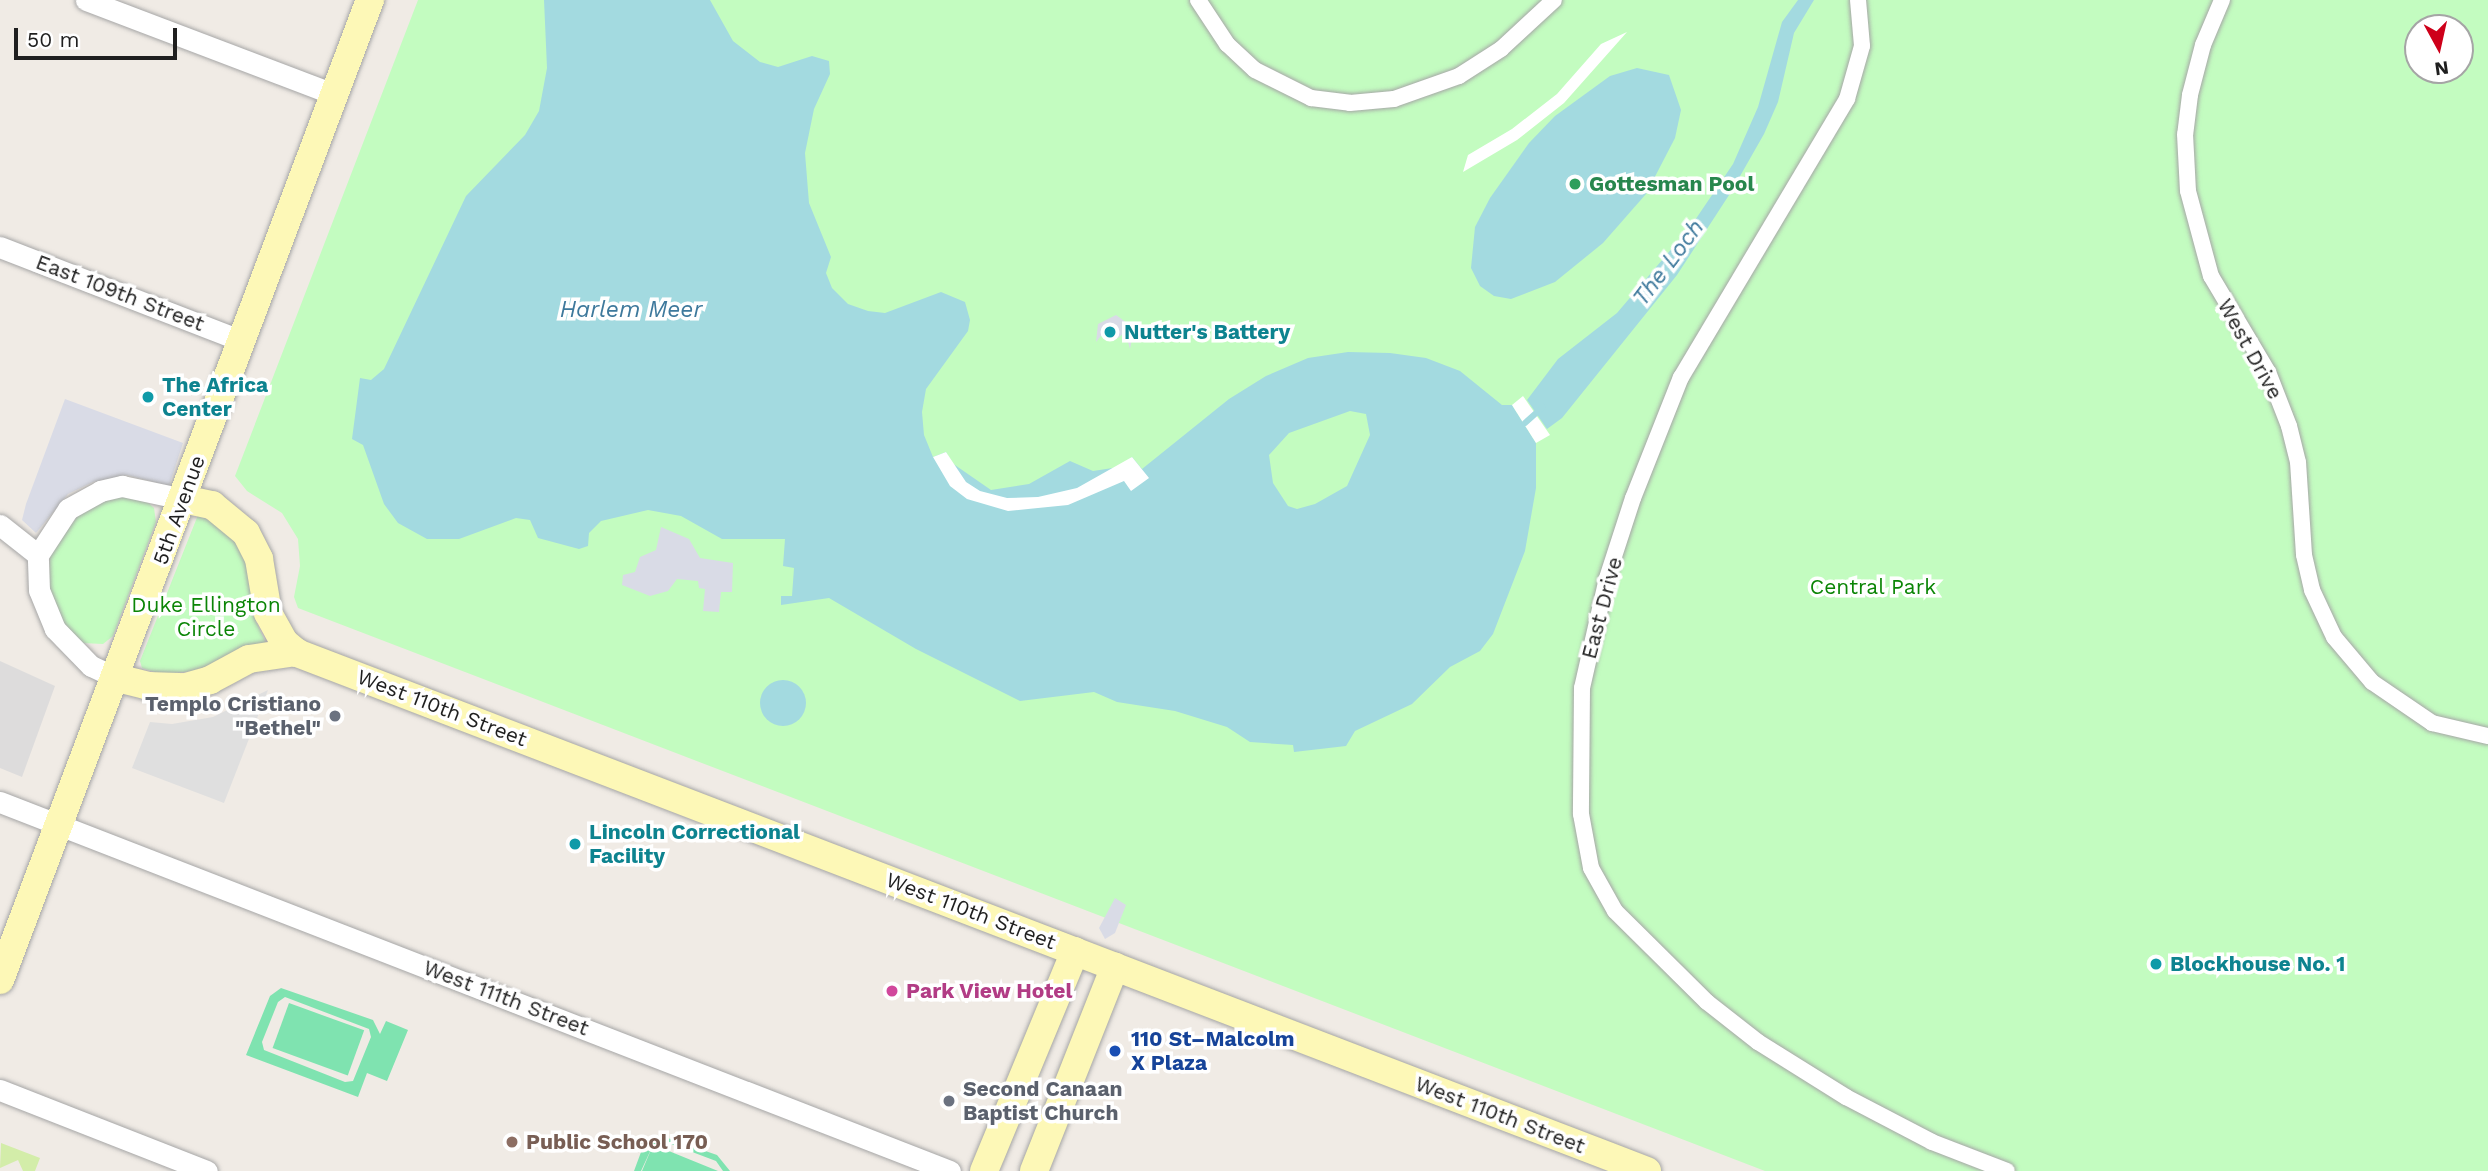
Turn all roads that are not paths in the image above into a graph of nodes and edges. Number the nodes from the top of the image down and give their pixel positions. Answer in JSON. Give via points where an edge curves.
{"nodes":[{"id":1,"x":86,"y":0,"type":"edge"},
{"id":2,"x":370,"y":0,"type":"edge"},
{"id":3,"x":1198,"y":0,"type":"edge"},
{"id":4,"x":1553,"y":0,"type":"edge"},
{"id":5,"x":1858,"y":0,"type":"edge"},
{"id":6,"x":2222,"y":0,"type":"edge"},
{"id":7,"x":334,"y":94,"type":"junction"},
{"id":8,"x":0,"y":247,"type":"edge"},
{"id":9,"x":240,"y":340,"type":"junction"},
{"id":10,"x":183,"y":499,"type":"junction"},
{"id":11,"x":0,"y":525,"type":"edge"},
{"id":12,"x":38,"y":555,"type":"junction"},
{"id":13,"x":296,"y":652,"type":"junction"},
{"id":14,"x":117,"y":678,"type":"junction"},
{"id":15,"x":2488,"y":736,"type":"edge"},
{"id":16,"x":0,"y":802,"type":"edge"},
{"id":17,"x":61,"y":825,"type":"junction"},
{"id":18,"x":1075,"y":951,"type":"junction"},
{"id":19,"x":1115,"y":966,"type":"junction"},
{"id":20,"x":0,"y":980,"type":"edge"},
{"id":21,"x":0,"y":1090,"type":"edge"},
{"id":22,"x":206,"y":1171,"type":"edge"},
{"id":23,"x":950,"y":1171,"type":"edge"},
{"id":24,"x":984,"y":1171,"type":"edge"},
{"id":25,"x":1034,"y":1171,"type":"edge"},
{"id":26,"x":1647,"y":1171,"type":"edge"},
{"id":27,"x":2007,"y":1171,"type":"edge"}],
"edges":[{"from":1,"to":7,"type":"street"},
{"from":2,"to":7,"type":"main road","name":"5th Avenue"},
{"from":3,"to":4,"type":"street","via":[[1227,44],[1255,70],[1300,94],[1350,103],[1394,99],[1459,76],[1501,49]]},
{"from":5,"to":27,"type":"street","name":"East Drive","via":[[1862,46],[1847,99],[1687,367],[1633,498],[1607,578],[1581,688],[1578,789],[1584,837],[1596,881],[1643,944],[1758,1042],[1898,1124]]},
{"from":6,"to":15,"type":"street","name":"West Drive","via":[[2203,45],[2190,95],[2185,134],[2188,191],[2211,276],[2267,372],[2289,426],[2298,462],[2304,555],[2312,590],[2334,637],[2372,682],[2432,723]]},
{"from":7,"to":9,"type":"main road","name":"5th Avenue"},
{"from":8,"to":9,"type":"street","name":"East 109th Street"},
{"from":9,"to":10,"type":"main road","name":"5th Avenue"},
{"from":10,"to":12,"type":"street","via":[[122,486],[100,491],[68,509]]},
{"from":10,"to":13,"type":"main road","via":[[212,505],[246,533],[259,559],[268,613],[284,642]]},
{"from":10,"to":14,"type":"main road","name":"5th Avenue"},
{"from":11,"to":12,"type":"street"},
{"from":12,"to":14,"type":"street","via":[[39,590],[55,629],[92,666]]},
{"from":13,"to":14,"type":"main road","via":[[249,659],[186,687],[148,686]]},
{"from":13,"to":18,"type":"main road","name":"West 110th Street"},
{"from":14,"to":17,"type":"main road","name":"5th Avenue"},
{"from":16,"to":17,"type":"street","name":"West 111th Street"},
{"from":17,"to":20,"type":"main road","name":"5th Avenue"},
{"from":17,"to":23,"type":"street","name":"West 111th Street"},
{"from":18,"to":19,"type":"main road","name":"West 110th Street"},
{"from":18,"to":24,"type":"main road"},
{"from":19,"to":25,"type":"main road"},
{"from":19,"to":26,"type":"main road","name":"West 110th Street"},
{"from":21,"to":22,"type":"street"}]}
